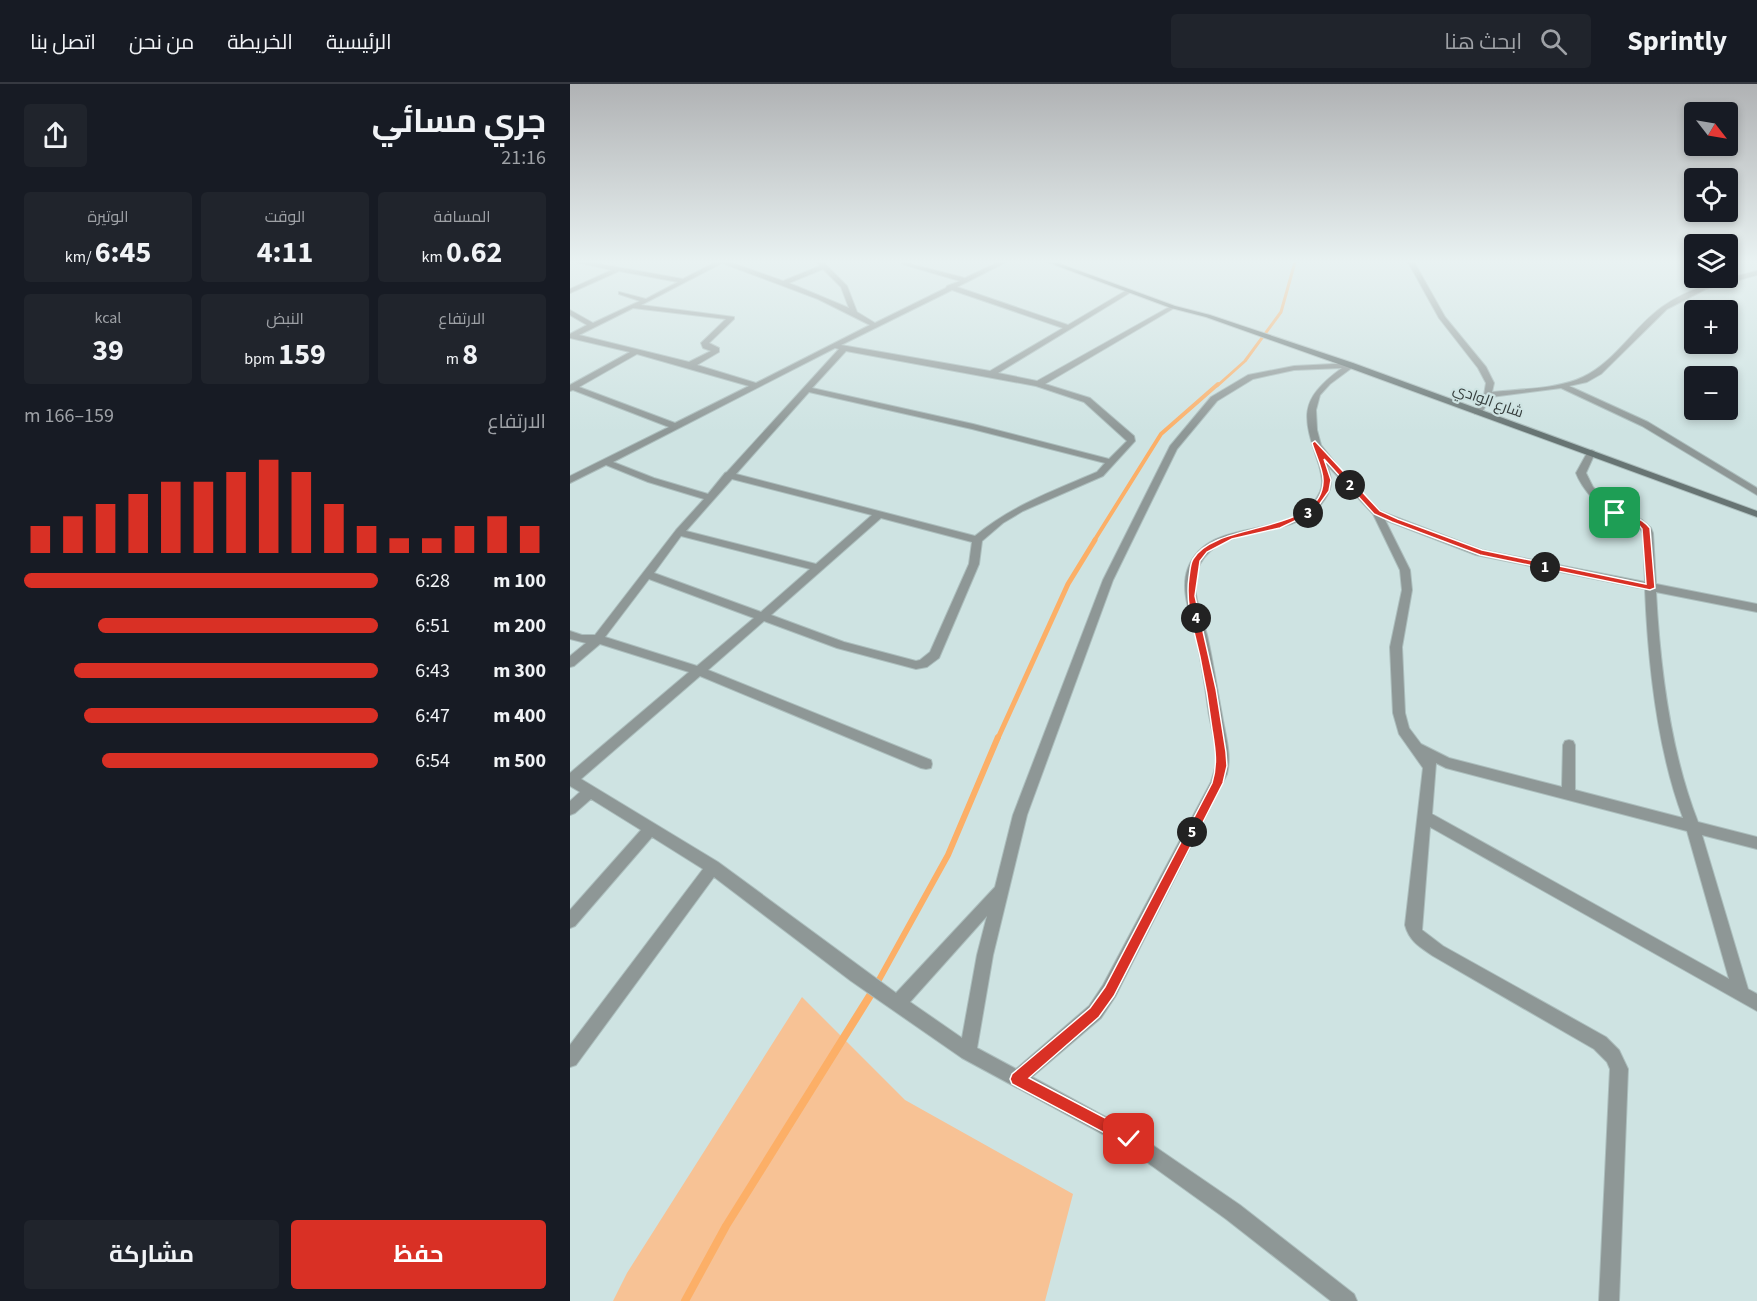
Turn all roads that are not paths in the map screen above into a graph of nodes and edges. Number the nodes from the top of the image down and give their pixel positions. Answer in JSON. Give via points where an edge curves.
{"nodes":[{"id":1,"x":581,"y":319,"type":"edge"},
{"id":2,"x":607,"y":319,"type":"edge"},
{"id":3,"x":731,"y":319,"type":"edge"},
{"id":4,"x":864,"y":319,"type":"edge"},
{"id":5,"x":886,"y":319,"type":"edge"},
{"id":6,"x":1043,"y":319,"type":"edge"},
{"id":7,"x":1081,"y":319,"type":"edge"},
{"id":8,"x":1152,"y":319,"type":"edge"},
{"id":9,"x":1217,"y":319,"type":"edge"},
{"id":10,"x":1443,"y":319,"type":"edge"},
{"id":11,"x":1654,"y":319,"type":"edge"},
{"id":12,"x":874,"y":325,"type":"junction"},
{"id":13,"x":593,"y":326,"type":"junction"},
{"id":14,"x":1067,"y":327,"type":"junction"},
{"id":15,"x":573,"y":336,"type":"edge"},
{"id":16,"x":834,"y":346,"type":"junction"},
{"id":17,"x":844,"y":348,"type":"junction"},
{"id":18,"x":637,"y":351,"type":"junction"},
{"id":19,"x":690,"y":365,"type":"junction"},
{"id":20,"x":1350,"y":365,"type":"junction"},
{"id":21,"x":991,"y":374,"type":"junction"},
{"id":22,"x":1038,"y":384,"type":"junction"},
{"id":23,"x":755,"y":385,"type":"junction"},
{"id":24,"x":1562,"y":386,"type":"junction"},
{"id":25,"x":571,"y":388,"type":"edge"},
{"id":26,"x":806,"y":389,"type":"junction"},
{"id":27,"x":1488,"y":395,"type":"junction"},
{"id":28,"x":1478,"y":412,"type":"junction"},
{"id":29,"x":675,"y":426,"type":"junction"},
{"id":30,"x":1315,"y":443,"type":"junction"},
{"id":31,"x":1591,"y":453,"type":"junction"},
{"id":32,"x":606,"y":462,"type":"junction"},
{"id":33,"x":1112,"y":462,"type":"junction"},
{"id":34,"x":728,"y":476,"type":"junction"},
{"id":35,"x":571,"y":478,"type":"edge"},
{"id":36,"x":1757,"y":492,"type":"edge"},
{"id":37,"x":708,"y":497,"type":"junction"},
{"id":38,"x":1377,"y":513,"type":"junction"},
{"id":39,"x":1757,"y":514,"type":"edge"},
{"id":40,"x":878,"y":515,"type":"junction"},
{"id":41,"x":679,"y":532,"type":"junction"},
{"id":42,"x":977,"y":540,"type":"junction"},
{"id":43,"x":819,"y":568,"type":"junction"},
{"id":44,"x":646,"y":574,"type":"junction"},
{"id":45,"x":1650,"y":588,"type":"junction"},
{"id":46,"x":1757,"y":608,"type":"edge"},
{"id":47,"x":762,"y":617,"type":"junction"},
{"id":48,"x":570,"y":635,"type":"edge"},
{"id":49,"x":598,"y":639,"type":"junction"},
{"id":50,"x":570,"y":663,"type":"edge"},
{"id":51,"x":699,"y":671,"type":"junction"},
{"id":52,"x":1411,"y":742,"type":"junction"},
{"id":53,"x":1569,"y":745,"type":"dead end"},
{"id":54,"x":926,"y":764,"type":"dead end"},
{"id":55,"x":571,"y":779,"type":"edge"},
{"id":56,"x":589,"y":792,"type":"junction"},
{"id":57,"x":1568,"y":795,"type":"junction"},
{"id":58,"x":570,"y":809,"type":"edge"},
{"id":59,"x":1426,"y":818,"type":"junction"},
{"id":60,"x":1693,"y":826,"type":"junction"},
{"id":61,"x":650,"y":829,"type":"junction"},
{"id":62,"x":1757,"y":843,"type":"edge"},
{"id":63,"x":713,"y":867,"type":"junction"},
{"id":64,"x":1001,"y":889,"type":"junction"},
{"id":65,"x":570,"y":921,"type":"edge"},
{"id":66,"x":1742,"y":995,"type":"junction"},
{"id":67,"x":1757,"y":1003,"type":"edge"},
{"id":68,"x":897,"y":1004,"type":"junction"},
{"id":69,"x":968,"y":1052,"type":"junction"},
{"id":70,"x":570,"y":1059,"type":"edge"},
{"id":71,"x":1017,"y":1079,"type":"junction"},
{"id":72,"x":1347,"y":1301,"type":"edge"},
{"id":73,"x":1609,"y":1301,"type":"edge"}],
"edges":[{"from":1,"to":13,"type":"street"},
{"from":2,"to":13,"type":"street"},
{"from":3,"to":19,"type":"street","via":[[705,343],[716,350]]},
{"from":4,"to":12,"type":"street"},
{"from":5,"to":12,"type":"street"},
{"from":6,"to":14,"type":"street"},
{"from":7,"to":14,"type":"street"},
{"from":8,"to":22,"type":"street"},
{"from":9,"to":20,"type":"main road","name":"شارع الوادي"},
{"from":10,"to":27,"type":"street","via":[[1482,368],[1490,383]]},
{"from":11,"to":24,"type":"street","via":[[1598,372]]},
{"from":12,"to":16,"type":"street"},
{"from":13,"to":15,"type":"street"},
{"from":14,"to":21,"type":"street"},
{"from":15,"to":18,"type":"street"},
{"from":16,"to":17,"type":"street"},
{"from":16,"to":23,"type":"street"},
{"from":17,"to":21,"type":"street"},
{"from":17,"to":26,"type":"street"},
{"from":18,"to":19,"type":"street"},
{"from":18,"to":25,"type":"street"},
{"from":19,"to":23,"type":"street"},
{"from":20,"to":28,"type":"main road","name":"شارع الوادي"},
{"from":20,"to":30,"type":"street","via":[[1314,397]]},
{"from":20,"to":64,"type":"street","via":[[1294,368],[1251,377],[1214,399],[1173,447],[1108,580],[1020,815]]},
{"from":21,"to":22,"type":"street"},
{"from":22,"to":33,"type":"street","via":[[1087,400],[1131,438]]},
{"from":23,"to":29,"type":"street"},
{"from":24,"to":27,"type":"street"},
{"from":24,"to":36,"type":"street","via":[[1645,424]]},
{"from":25,"to":29,"type":"street"},
{"from":26,"to":33,"type":"street"},
{"from":26,"to":34,"type":"street"},
{"from":27,"to":28,"type":"street"},
{"from":28,"to":31,"type":"main road","name":"شارع الوادي"},
{"from":29,"to":32,"type":"street"},
{"from":30,"to":38,"type":"street"},
{"from":30,"to":71,"type":"street","via":[[1327,480],[1326,491],[1311,511],[1277,526],[1229,537],[1204,550],[1196,561],[1191,596],[1212,689],[1222,766],[1218,783],[1109,992],[1095,1012]]},
{"from":31,"to":39,"type":"main road","name":"شارع الوادي"},
{"from":31,"to":45,"type":"street","via":[[1581,473],[1584,481],[1615,513],[1646,528]]},
{"from":32,"to":35,"type":"street"},
{"from":32,"to":37,"type":"street"},
{"from":33,"to":42,"type":"street","via":[[1100,474],[1020,509]]},
{"from":34,"to":37,"type":"street"},
{"from":34,"to":40,"type":"street"},
{"from":37,"to":41,"type":"street"},
{"from":38,"to":45,"type":"street","via":[[1480,553]]},
{"from":38,"to":52,"type":"street","via":[[1401,559],[1407,580],[1396,647],[1399,712]]},
{"from":40,"to":42,"type":"street"},
{"from":40,"to":43,"type":"street"},
{"from":41,"to":43,"type":"street"},
{"from":41,"to":44,"type":"street"},
{"from":42,"to":47,"type":"street","via":[[974,564],[935,655],[923,664],[842,645]]},
{"from":43,"to":47,"type":"street"},
{"from":44,"to":47,"type":"street"},
{"from":44,"to":49,"type":"street"},
{"from":45,"to":46,"type":"street"},
{"from":45,"to":60,"type":"street","via":[[1658,686],[1671,758]]},
{"from":47,"to":51,"type":"street"},
{"from":48,"to":49,"type":"street"},
{"from":49,"to":50,"type":"street"},
{"from":49,"to":51,"type":"street"},
{"from":51,"to":54,"type":"street"},
{"from":51,"to":55,"type":"street"},
{"from":52,"to":57,"type":"street","via":[[1446,763]]},
{"from":52,"to":59,"type":"street","via":[[1430,768]]},
{"from":53,"to":57,"type":"street"},
{"from":55,"to":56,"type":"street"},
{"from":56,"to":58,"type":"street"},
{"from":56,"to":61,"type":"street"},
{"from":57,"to":60,"type":"street"},
{"from":59,"to":66,"type":"street"},
{"from":59,"to":73,"type":"street","via":[[1415,934],[1600,1043],[1613,1056],[1619,1070]]},
{"from":60,"to":62,"type":"street"},
{"from":60,"to":66,"type":"street"},
{"from":61,"to":63,"type":"street"},
{"from":61,"to":65,"type":"street"},
{"from":63,"to":68,"type":"street"},
{"from":63,"to":70,"type":"street"},
{"from":64,"to":68,"type":"street"},
{"from":64,"to":69,"type":"street"},
{"from":66,"to":67,"type":"street"},
{"from":68,"to":69,"type":"street"},
{"from":69,"to":71,"type":"street"},
{"from":71,"to":72,"type":"street","via":[[1129,1139],[1233,1212]]}]}
